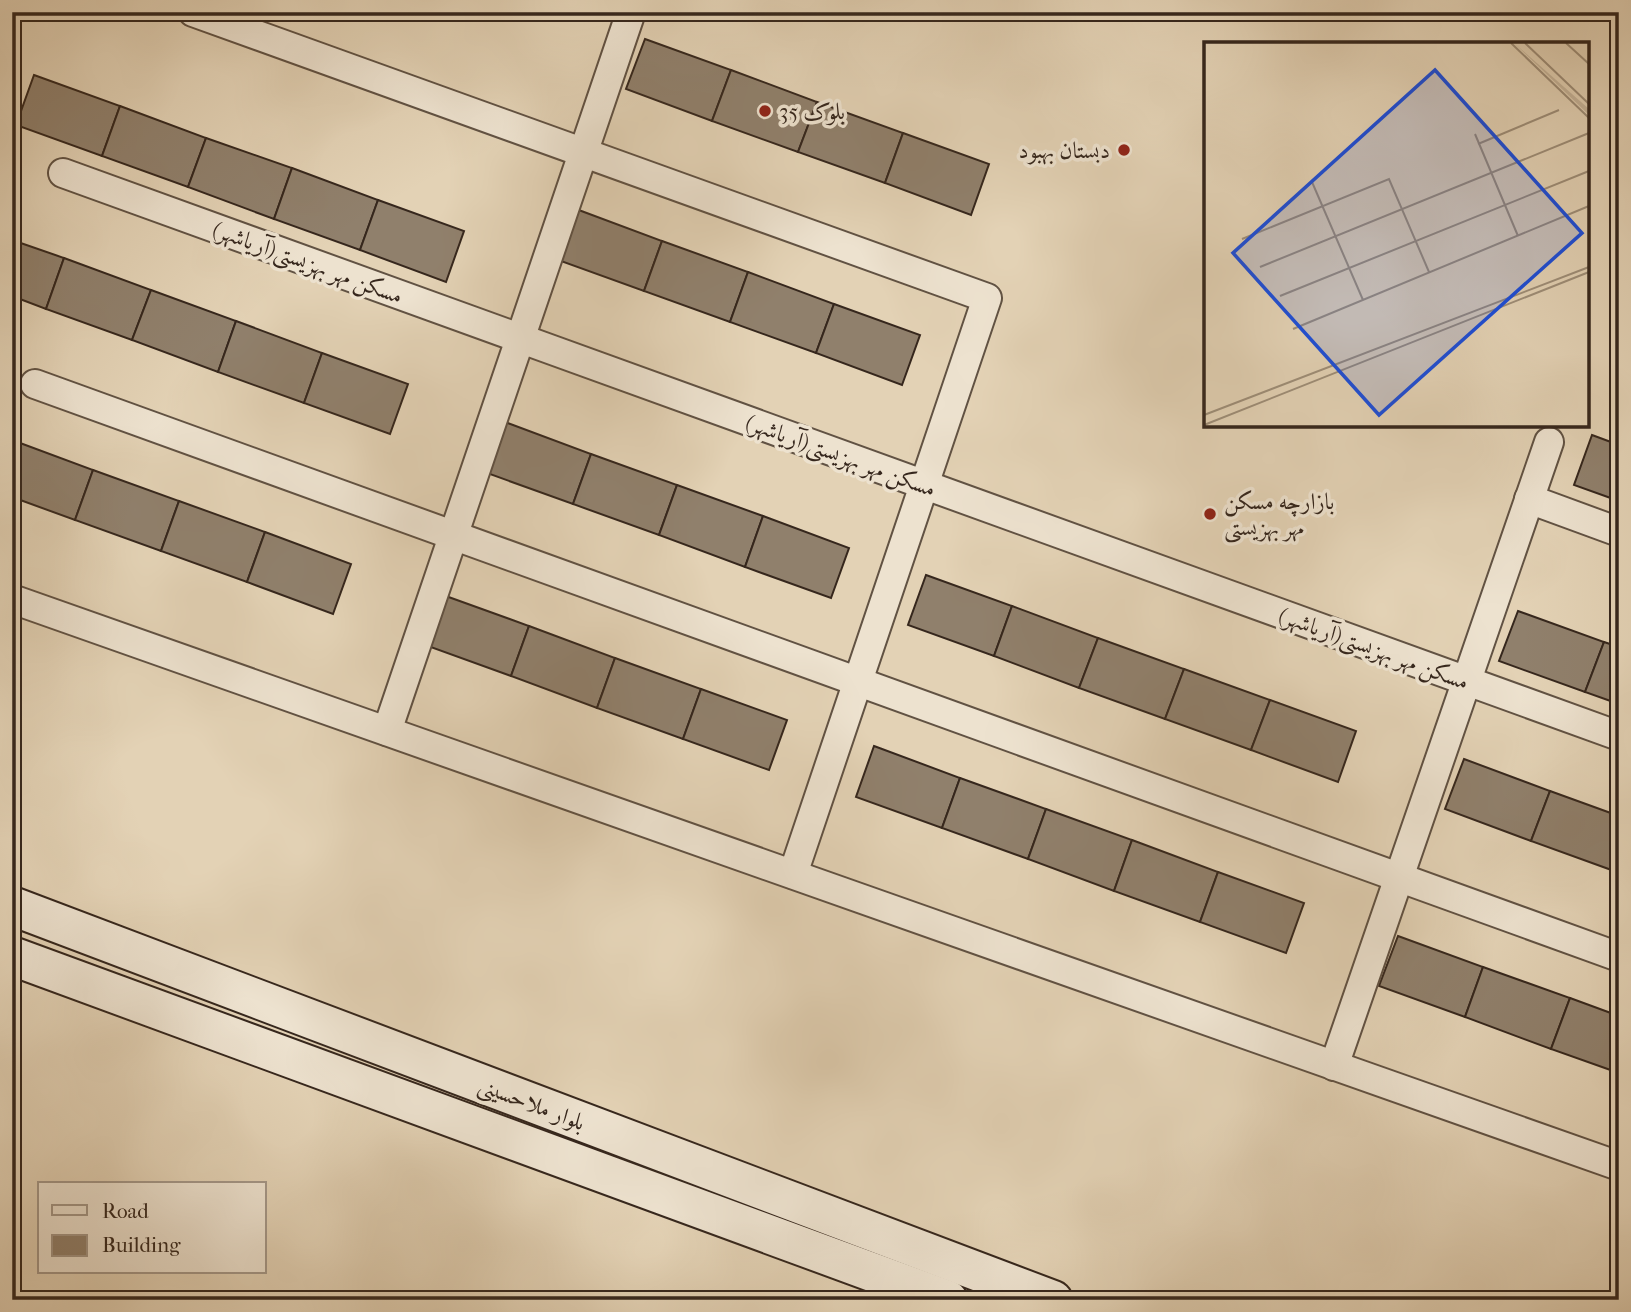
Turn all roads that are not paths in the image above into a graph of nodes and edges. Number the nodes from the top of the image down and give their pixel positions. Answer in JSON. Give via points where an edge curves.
{"nodes":[{"id":1,"x":193,"y":12,"type":"edge"},
{"id":2,"x":631,"y":12,"type":"edge"},
{"id":3,"x":583,"y":153,"type":"junction"},
{"id":4,"x":64,"y":173,"type":"dead end"},
{"id":5,"x":520,"y":338,"type":"junction"},
{"id":6,"x":35,"y":384,"type":"dead end"},
{"id":7,"x":1549,"y":442,"type":"dead end"},
{"id":8,"x":924,"y":485,"type":"junction"},
{"id":9,"x":1529,"y":499,"type":"junction"},
{"id":10,"x":1619,"y":532,"type":"edge"},
{"id":11,"x":454,"y":536,"type":"junction"},
{"id":12,"x":12,"y":599,"type":"edge"},
{"id":13,"x":1466,"y":681,"type":"junction"},
{"id":14,"x":858,"y":682,"type":"junction"},
{"id":15,"x":387,"y":732,"type":"junction"},
{"id":16,"x":1619,"y":736,"type":"edge"},
{"id":17,"x":793,"y":874,"type":"junction"},
{"id":18,"x":1399,"y":877,"type":"junction"},
{"id":19,"x":12,"y":906,"type":"edge"},
{"id":20,"x":12,"y":956,"type":"edge"},
{"id":21,"x":1619,"y":957,"type":"edge"},
{"id":22,"x":1334,"y":1066,"type":"junction"},
{"id":23,"x":1619,"y":1166,"type":"edge"},
{"id":24,"x":948,"y":1300,"type":"edge"},
{"id":25,"x":1053,"y":1300,"type":"edge"}],
"edges":[{"from":1,"to":3,"type":"street"},
{"from":2,"to":3,"type":"street"},
{"from":3,"to":5,"type":"street"},
{"from":3,"to":8,"type":"street","via":[[987,299]]},
{"from":4,"to":5,"type":"street","name":"مسکن مهر بهزیستی(آریاشهر)"},
{"from":5,"to":8,"type":"street","name":"مسکن مهر بهزیستی(آریاشهر)"},
{"from":5,"to":11,"type":"street"},
{"from":6,"to":11,"type":"street"},
{"from":7,"to":9,"type":"street"},
{"from":8,"to":13,"type":"street","name":"مسکن مهر بهزیستی(آریاشهر)"},
{"from":8,"to":14,"type":"street"},
{"from":9,"to":10,"type":"street"},
{"from":9,"to":13,"type":"street"},
{"from":11,"to":14,"type":"street"},
{"from":11,"to":15,"type":"street"},
{"from":12,"to":15,"type":"street"},
{"from":13,"to":16,"type":"street","name":"مسکن مهر بهزیستی(آریاشهر)"},
{"from":13,"to":18,"type":"street"},
{"from":14,"to":17,"type":"street"},
{"from":14,"to":18,"type":"street"},
{"from":15,"to":17,"type":"street"},
{"from":17,"to":22,"type":"street"},
{"from":18,"to":21,"type":"street"},
{"from":18,"to":22,"type":"street"},
{"from":19,"to":25,"type":"street","name":"بلوار ملاحسینی"},
{"from":20,"to":24,"type":"street","name":"بلوار ملاحسینی"},
{"from":22,"to":23,"type":"street"}]}
